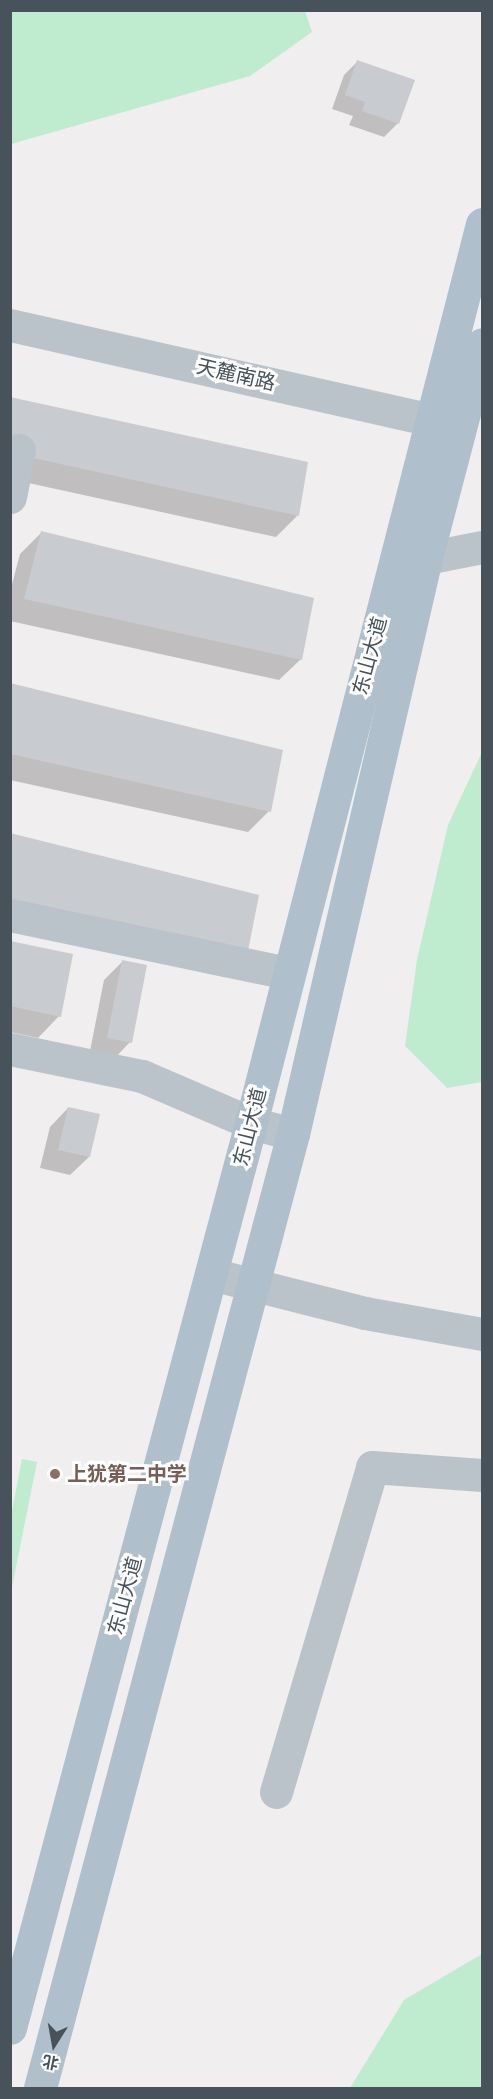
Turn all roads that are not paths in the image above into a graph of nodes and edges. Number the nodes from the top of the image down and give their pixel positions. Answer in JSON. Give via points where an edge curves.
{"nodes":[{"id":1,"x":483,"y":224,"type":"edge"},
{"id":2,"x":10,"y":325,"type":"edge"},
{"id":3,"x":483,"y":344,"type":"edge"},
{"id":4,"x":458,"y":427,"type":"edge"},
{"id":5,"x":20,"y":450,"type":"dead end"},
{"id":6,"x":10,"y":497,"type":"edge"},
{"id":7,"x":483,"y":548,"type":"edge"},
{"id":8,"x":426,"y":558,"type":"junction"},
{"id":9,"x":10,"y":915,"type":"edge"},
{"id":10,"x":288,"y":973,"type":"junction"},
{"id":11,"x":10,"y":1049,"type":"edge"},
{"id":12,"x":251,"y":1123,"type":"junction"},
{"id":13,"x":293,"y":1134,"type":"junction"},
{"id":14,"x":211,"y":1274,"type":"junction"},
{"id":15,"x":253,"y":1283,"type":"junction"},
{"id":16,"x":483,"y":1334,"type":"edge"},
{"id":17,"x":483,"y":1475,"type":"edge"},
{"id":18,"x":276,"y":1791,"type":"dead end"},
{"id":19,"x":10,"y":2028,"type":"edge"},
{"id":20,"x":40,"y":2088,"type":"edge"}],
"edges":[{"from":1,"to":4,"type":"main road","name":"东山大道"},
{"from":2,"to":4,"type":"street","name":"天麓南路"},
{"from":3,"to":4,"type":"main road","name":"东山大道"},
{"from":4,"to":8,"type":"main road","name":"东山大道"},
{"from":4,"to":10,"type":"main road","name":"东山大道"},
{"from":5,"to":6,"type":"street"},
{"from":7,"to":8,"type":"street"},
{"from":8,"to":13,"type":"main road","name":"东山大道"},
{"from":9,"to":10,"type":"street"},
{"from":10,"to":12,"type":"main road","name":"东山大道"},
{"from":11,"to":12,"type":"street","via":[[142,1076]]},
{"from":12,"to":13,"type":"street"},
{"from":12,"to":14,"type":"main road","name":"东山大道"},
{"from":13,"to":15,"type":"main road","name":"东山大道"},
{"from":14,"to":15,"type":"street"},
{"from":14,"to":19,"type":"main road","name":"东山大道"},
{"from":15,"to":16,"type":"street","via":[[365,1313]]},
{"from":15,"to":20,"type":"main road","name":"东山大道"},
{"from":17,"to":18,"type":"street","via":[[372,1467]]}]}
